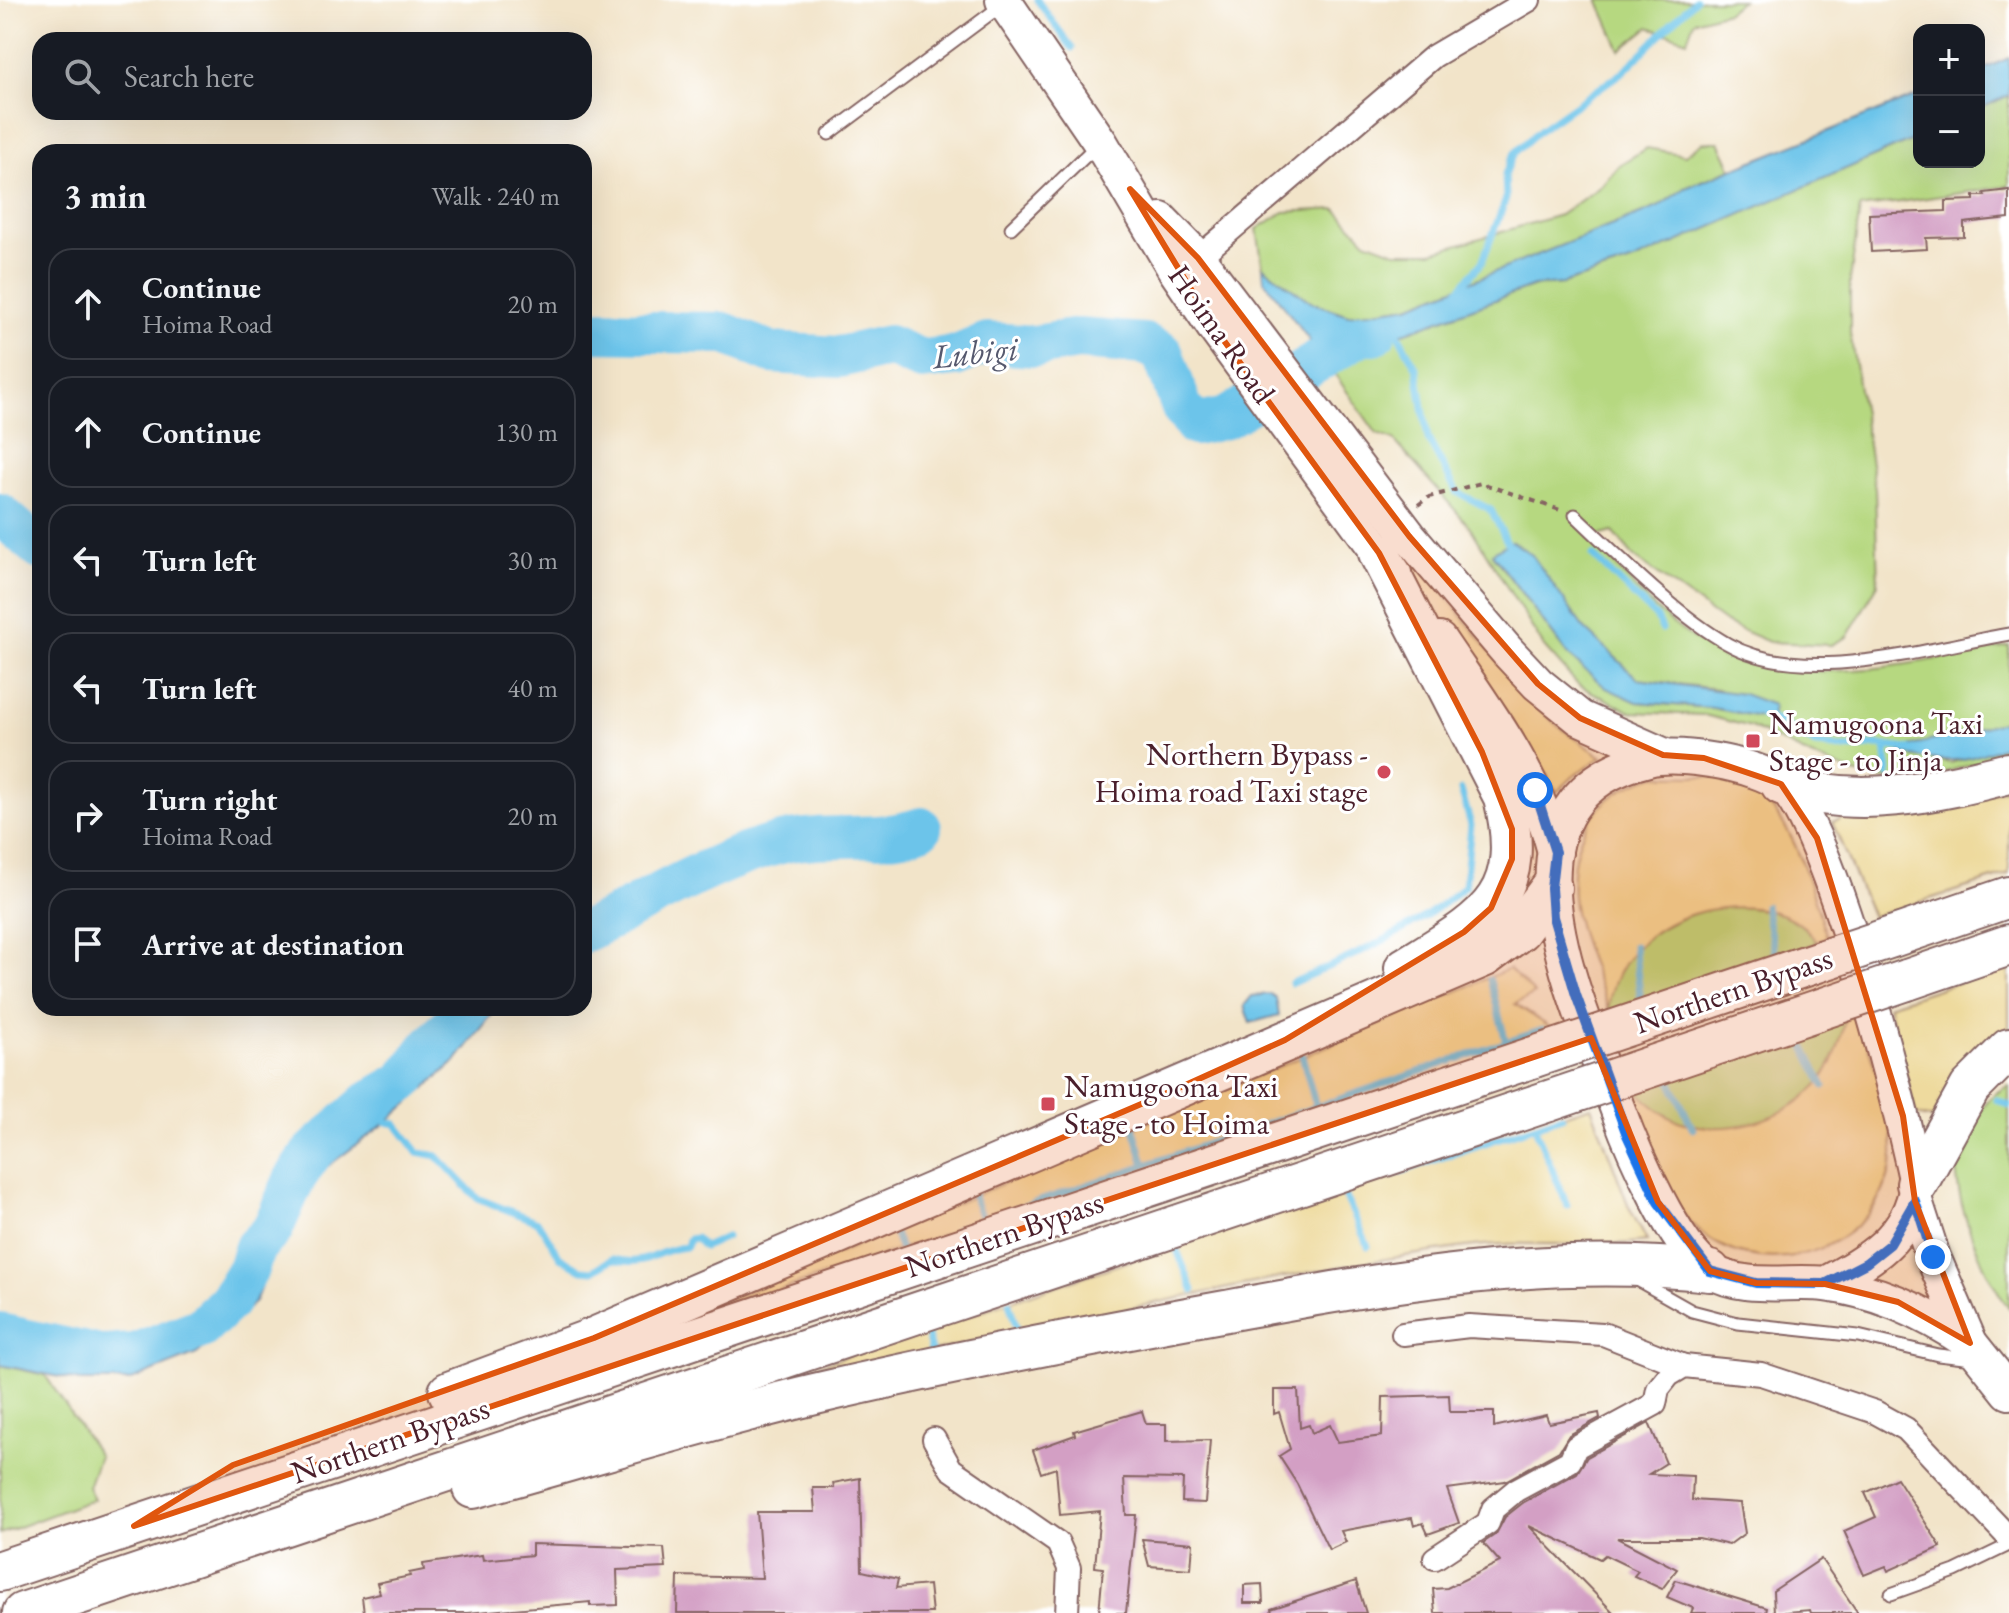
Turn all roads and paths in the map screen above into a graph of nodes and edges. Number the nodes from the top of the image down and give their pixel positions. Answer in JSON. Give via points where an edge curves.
{"nodes":[{"id":1,"x":1529,"y":0,"type":"edge"},
{"id":2,"x":1004,"y":1,"type":"edge"},
{"id":3,"x":829,"y":134,"type":"dead end"},
{"id":4,"x":1100,"y":142,"type":"junction"},
{"id":5,"x":1130,"y":189,"type":"junction"},
{"id":6,"x":1011,"y":228,"type":"dead end"},
{"id":7,"x":1198,"y":258,"type":"junction"},
{"id":8,"x":1451,"y":490,"type":"dead end"},
{"id":9,"x":1575,"y":515,"type":"joint"},
{"id":10,"x":1394,"y":544,"type":"junction"},
{"id":11,"x":2009,"y":634,"type":"edge"},
{"id":12,"x":1663,"y":755,"type":"junction"},
{"id":13,"x":2009,"y":773,"type":"edge"},
{"id":14,"x":1781,"y":784,"type":"junction"},
{"id":15,"x":1553,"y":870,"type":"junction"},
{"id":16,"x":2009,"y":897,"type":"edge"},
{"id":17,"x":2009,"y":945,"type":"edge"},
{"id":18,"x":1285,"y":1040,"type":"junction"},
{"id":19,"x":2009,"y":1049,"type":"edge"},
{"id":20,"x":1916,"y":1192,"type":"junction"},
{"id":21,"x":1597,"y":1265,"type":"junction"},
{"id":22,"x":1710,"y":1271,"type":"junction"},
{"id":23,"x":1825,"y":1284,"type":"junction"},
{"id":24,"x":1403,"y":1334,"type":"dead end"},
{"id":25,"x":1977,"y":1352,"type":"junction"},
{"id":26,"x":1684,"y":1366,"type":"junction"},
{"id":27,"x":2009,"y":1392,"type":"edge"},
{"id":28,"x":934,"y":1439,"type":"dead end"},
{"id":29,"x":346,"y":1504,"type":"junction"},
{"id":30,"x":134,"y":1526,"type":"junction"},
{"id":31,"x":2009,"y":1538,"type":"edge"},
{"id":32,"x":2009,"y":1545,"type":"edge"},
{"id":33,"x":1435,"y":1558,"type":"dead end"},
{"id":34,"x":0,"y":1571,"type":"edge"},
{"id":35,"x":1891,"y":1594,"type":"dead end"},
{"id":36,"x":23,"y":1613,"type":"edge"},
{"id":37,"x":1067,"y":1613,"type":"edge"}],
"edges":[{"from":1,"to":7,"type":"street","via":[[1434,56]]},
{"from":2,"to":3,"type":"lane"},
{"from":2,"to":4,"type":"main road"},
{"from":4,"to":5,"type":"main road"},
{"from":4,"to":6,"type":"lane"},
{"from":5,"to":7,"type":"main road","name":"Hoima Road"},
{"from":5,"to":10,"type":"main road","name":"Hoima Road","via":[[1214,327]]},
{"from":7,"to":10,"type":"main road","name":"Hoima Road","via":[[1346,453]]},
{"from":8,"to":9,"type":"path","via":[[1481,483]]},
{"from":9,"to":11,"type":"lane","via":[[1729,645],[1780,661],[1850,662]]},
{"from":10,"to":12,"type":"main road","via":[[1580,718]]},
{"from":10,"to":15,"type":"main road","name":"Hoima Road","via":[[1535,790]]},
{"from":10,"to":18,"type":"highway","via":[[1504,797],[1512,859],[1491,908],[1464,932]]},
{"from":12,"to":14,"type":"main road","via":[[1704,758]]},
{"from":12,"to":15,"type":"main road","via":[[1622,765],[1594,780],[1569,809]]},
{"from":13,"to":14,"type":"highway","via":[[1890,798],[1809,794]]},
{"from":14,"to":20,"type":"main road","via":[[1817,838],[1890,1071]]},
{"from":15,"to":18,"type":"highway","via":[[1520,930],[1485,956]]},
{"from":15,"to":22,"type":"main road","via":[[1553,917],[1627,1135],[1658,1202]]},
{"from":16,"to":30,"type":"highway","name":"Northern Bypass","bridge":true},
{"from":17,"to":29,"type":"highway","name":"Northern Bypass","bridge":true},
{"from":18,"to":30,"type":"highway","via":[[594,1338],[233,1465]]},
{"from":19,"to":20,"type":"highway","via":[[1970,1088]]},
{"from":20,"to":23,"type":"main road","via":[[1890,1244]]},
{"from":20,"to":25,"type":"main road","via":[[1933,1257]]},
{"from":21,"to":22,"type":"highway"},
{"from":21,"to":25,"type":"lane","via":[[1707,1315],[1858,1336],[1938,1355]]},
{"from":21,"to":29,"type":"highway","via":[[1389,1282],[1127,1329],[812,1394],[461,1491]]},
{"from":22,"to":23,"type":"main road","via":[[1756,1283]]},
{"from":23,"to":25,"type":"main road","via":[[1898,1302],[1936,1319]]},
{"from":24,"to":26,"type":"street","via":[[1469,1326],[1603,1334]]},
{"from":25,"to":27,"type":"main road"},
{"from":26,"to":31,"type":"street","via":[[1781,1379],[1875,1412],[1906,1429]]},
{"from":26,"to":33,"type":"street","via":[[1658,1389],[1655,1404],[1576,1447],[1570,1461],[1516,1490],[1493,1509],[1488,1523]]},
{"from":28,"to":37,"type":"street","via":[[951,1469],[1058,1543],[1069,1568]]},
{"from":29,"to":36,"type":"highway","name":"Northern Bypass"},
{"from":30,"to":34,"type":"highway","name":"Northern Bypass"},
{"from":32,"to":35,"type":"lane"}]}
